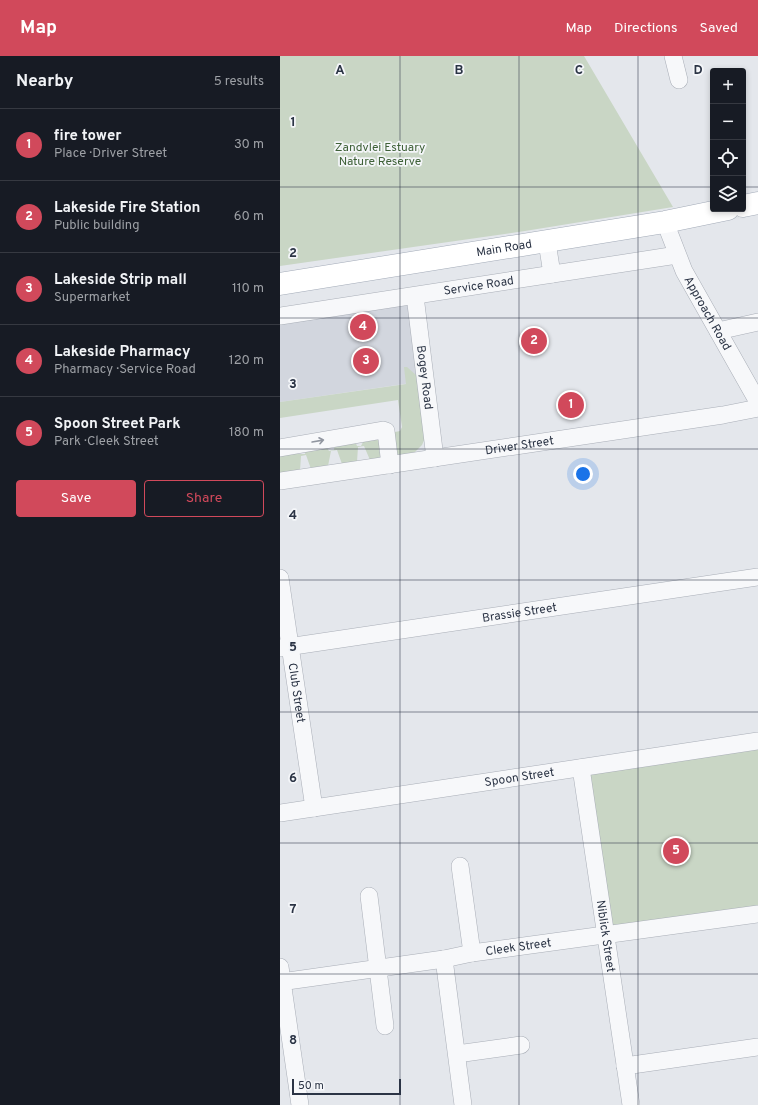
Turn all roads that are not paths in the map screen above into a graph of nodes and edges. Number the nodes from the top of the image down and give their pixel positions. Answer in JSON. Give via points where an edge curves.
{"nodes":[{"id":1,"x":673,"y":56,"type":"edge"},
{"id":2,"x":679,"y":80,"type":"dead end"},
{"id":3,"x":758,"y":203,"type":"edge"},
{"id":4,"x":746,"y":205,"type":"edge"},
{"id":5,"x":713,"y":212,"type":"edge"},
{"id":6,"x":665,"y":222,"type":"junction"},
{"id":7,"x":547,"y":242,"type":"junction"},
{"id":8,"x":678,"y":255,"type":"junction"},
{"id":9,"x":552,"y":274,"type":"junction"},
{"id":10,"x":280,"y":284,"type":"edge"},
{"id":11,"x":415,"y":296,"type":"junction"},
{"id":12,"x":280,"y":316,"type":"edge"},
{"id":13,"x":758,"y":322,"type":"edge"},
{"id":14,"x":718,"y":331,"type":"junction"},
{"id":15,"x":758,"y":402,"type":"edge"},
{"id":16,"x":758,"y":408,"type":"edge"},
{"id":17,"x":280,"y":448,"type":"edge"},
{"id":18,"x":436,"y":458,"type":"junction"},
{"id":19,"x":390,"y":465,"type":"junction"},
{"id":20,"x":280,"y":481,"type":"edge"},
{"id":21,"x":758,"y":577,"type":"edge"},
{"id":22,"x":280,"y":578,"type":"edge"},
{"id":23,"x":285,"y":647,"type":"edge"},
{"id":24,"x":758,"y":741,"type":"edge"},
{"id":25,"x":581,"y":768,"type":"junction"},
{"id":26,"x":314,"y":808,"type":"junction"},
{"id":27,"x":280,"y":813,"type":"edge"},
{"id":28,"x":460,"y":866,"type":"dead end"},
{"id":29,"x":369,"y":896,"type":"dead end"},
{"id":30,"x":758,"y":914,"type":"edge"},
{"id":31,"x":606,"y":935,"type":"junction"},
{"id":32,"x":472,"y":952,"type":"junction"},
{"id":33,"x":444,"y":959,"type":"junction"},
{"id":34,"x":378,"y":967,"type":"junction"},
{"id":35,"x":281,"y":977,"type":"edge"},
{"id":36,"x":385,"y":1026,"type":"dead end"},
{"id":37,"x":521,"y":1045,"type":"dead end"},
{"id":38,"x":758,"y":1046,"type":"edge"},
{"id":39,"x":457,"y":1054,"type":"junction"},
{"id":40,"x":625,"y":1066,"type":"junction"},
{"id":41,"x":300,"y":1105,"type":"edge"},
{"id":42,"x":463,"y":1105,"type":"edge"},
{"id":43,"x":630,"y":1105,"type":"edge"}],
"edges":[{"from":1,"to":2,"type":"street"},
{"from":3,"to":4,"type":"main road"},
{"from":5,"to":6,"type":"main road","name":"Main Road"},
{"from":6,"to":7,"type":"main road","name":"Main Road"},
{"from":6,"to":8,"type":"street","name":"Approach Road"},
{"from":7,"to":9,"type":"street"},
{"from":7,"to":10,"type":"main road","name":"Main Road"},
{"from":8,"to":9,"type":"street","name":"Service Road"},
{"from":8,"to":14,"type":"street","name":"Approach Road","via":[[684,271]]},
{"from":9,"to":11,"type":"street","name":"Service Road"},
{"from":11,"to":12,"type":"street","name":"Service Road"},
{"from":11,"to":18,"type":"street","name":"Bogey Road"},
{"from":13,"to":14,"type":"street"},
{"from":14,"to":15,"type":"street","name":"Approach Road"},
{"from":16,"to":18,"type":"street","name":"Driver Street"},
{"from":17,"to":19,"type":"street","one_way":true,"via":[[383,430],[386,431]]},
{"from":18,"to":19,"type":"street","name":"Driver Street"},
{"from":19,"to":20,"type":"street","name":"Driver Street"},
{"from":21,"to":23,"type":"street","name":"Brassie Street"},
{"from":22,"to":23,"type":"street","name":"Club Street"},
{"from":23,"to":26,"type":"street","name":"Club Street"},
{"from":24,"to":25,"type":"street","name":"Spoon Street"},
{"from":25,"to":26,"type":"street","name":"Spoon Street"},
{"from":25,"to":31,"type":"street","name":"Niblick Street"},
{"from":26,"to":27,"type":"street","name":"Spoon Street"},
{"from":28,"to":32,"type":"street"},
{"from":29,"to":34,"type":"street"},
{"from":30,"to":31,"type":"street","name":"Cleek Street"},
{"from":31,"to":32,"type":"street","name":"Cleek Street"},
{"from":31,"to":40,"type":"street","name":"Niblick Street"},
{"from":32,"to":33,"type":"street","name":"Cleek Street"},
{"from":33,"to":34,"type":"street","name":"Cleek Street"},
{"from":33,"to":39,"type":"street"},
{"from":34,"to":35,"type":"street","name":"Cleek Street"},
{"from":34,"to":36,"type":"street"},
{"from":35,"to":41,"type":"street"},
{"from":37,"to":39,"type":"street"},
{"from":38,"to":40,"type":"street"},
{"from":39,"to":42,"type":"street"},
{"from":40,"to":43,"type":"street","name":"Niblick Street"}]}
